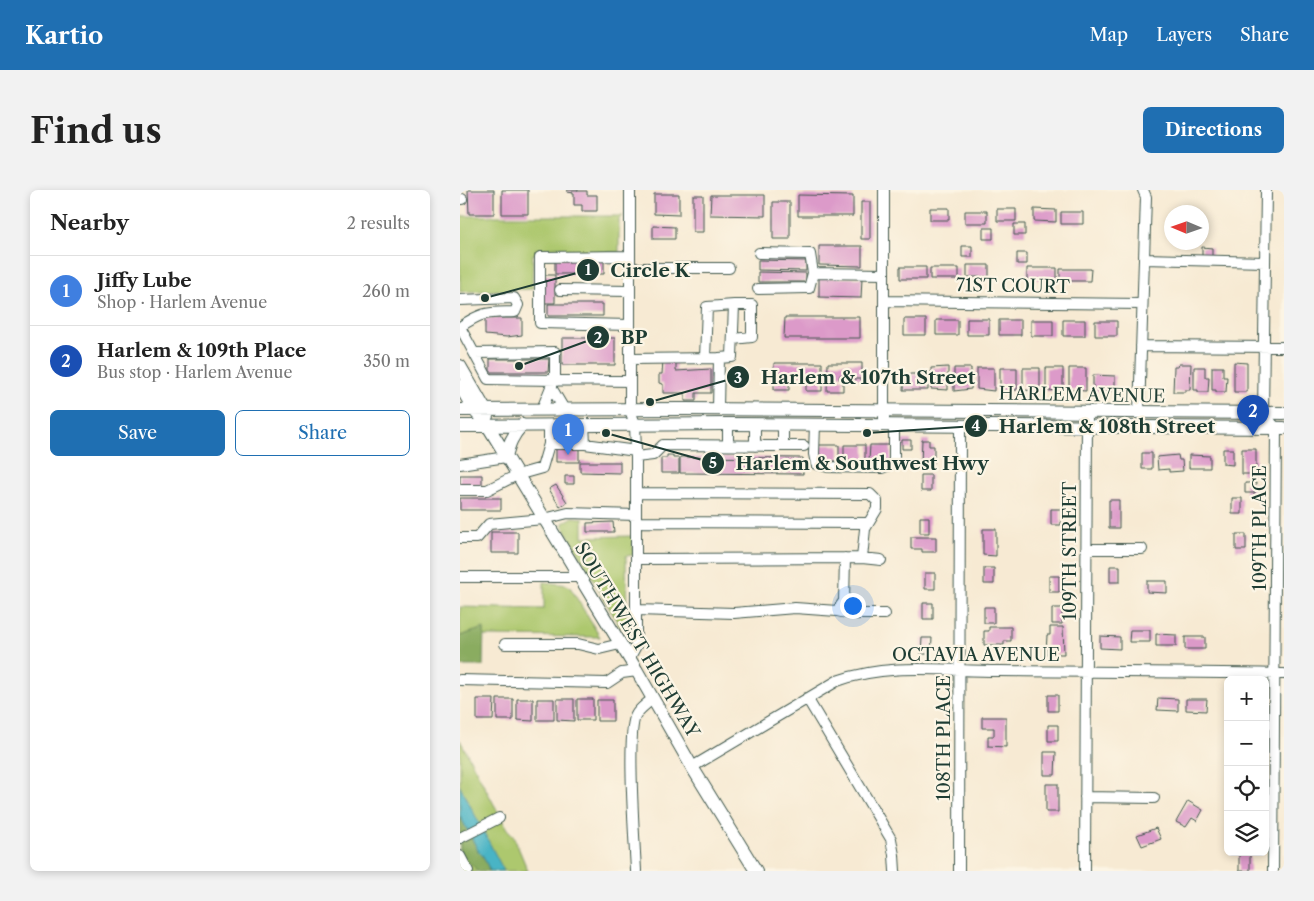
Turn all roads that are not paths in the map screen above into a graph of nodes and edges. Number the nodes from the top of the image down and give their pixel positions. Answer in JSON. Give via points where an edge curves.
{"nodes":[{"id":1,"x":630,"y":190,"type":"edge"},
{"id":2,"x":884,"y":190,"type":"edge"},
{"id":3,"x":1143,"y":190,"type":"edge"},
{"id":4,"x":1266,"y":190,"type":"edge"},
{"id":5,"x":759,"y":254,"type":"dead end"},
{"id":6,"x":630,"y":256,"type":"junction"},
{"id":7,"x":1144,"y":258,"type":"junction"},
{"id":8,"x":1265,"y":262,"type":"junction"},
{"id":9,"x":630,"y":268,"type":"junction"},
{"id":10,"x":729,"y":268,"type":"dead end"},
{"id":11,"x":813,"y":273,"type":"junction"},
{"id":12,"x":884,"y":274,"type":"junction"},
{"id":13,"x":758,"y":289,"type":"dead end"},
{"id":14,"x":560,"y":290,"type":"dead end"},
{"id":15,"x":630,"y":291,"type":"junction"},
{"id":16,"x":460,"y":300,"type":"edge"},
{"id":17,"x":884,"y":301,"type":"junction"},
{"id":18,"x":1142,"y":304,"type":"junction"},
{"id":19,"x":734,"y":305,"type":"junction"},
{"id":20,"x":630,"y":325,"type":"junction"},
{"id":21,"x":460,"y":327,"type":"edge"},
{"id":22,"x":732,"y":339,"type":"junction"},
{"id":23,"x":1141,"y":346,"type":"junction"},
{"id":24,"x":1264,"y":346,"type":"junction"},
{"id":25,"x":1284,"y":347,"type":"edge"},
{"id":26,"x":474,"y":353,"type":"junction"},
{"id":27,"x":705,"y":358,"type":"junction"},
{"id":28,"x":719,"y":358,"type":"junction"},
{"id":29,"x":630,"y":359,"type":"junction"},
{"id":30,"x":460,"y":366,"type":"edge"},
{"id":31,"x":630,"y":381,"type":"junction"},
{"id":32,"x":553,"y":384,"type":"junction"},
{"id":33,"x":460,"y":386,"type":"edge"},
{"id":34,"x":542,"y":409,"type":"junction"},
{"id":35,"x":564,"y":409,"type":"junction"},
{"id":36,"x":460,"y":410,"type":"edge"},
{"id":37,"x":630,"y":410,"type":"junction"},
{"id":38,"x":718,"y":410,"type":"junction"},
{"id":39,"x":884,"y":410,"type":"junction"},
{"id":40,"x":480,"y":411,"type":"junction"},
{"id":41,"x":1087,"y":412,"type":"junction"},
{"id":42,"x":1139,"y":413,"type":"junction"},
{"id":43,"x":1263,"y":413,"type":"junction"},
{"id":44,"x":1284,"y":413,"type":"edge"},
{"id":45,"x":584,"y":424,"type":"junction"},
{"id":46,"x":635,"y":424,"type":"junction"},
{"id":47,"x":728,"y":424,"type":"junction"},
{"id":48,"x":755,"y":424,"type":"junction"},
{"id":49,"x":783,"y":424,"type":"junction"},
{"id":50,"x":815,"y":424,"type":"junction"},
{"id":51,"x":549,"y":425,"type":"junction"},
{"id":52,"x":889,"y":425,"type":"junction"},
{"id":53,"x":460,"y":426,"type":"edge"},
{"id":54,"x":488,"y":426,"type":"junction"},
{"id":55,"x":522,"y":426,"type":"junction"},
{"id":56,"x":960,"y":426,"type":"junction"},
{"id":57,"x":1087,"y":426,"type":"junction"},
{"id":58,"x":1280,"y":428,"type":"edge"},
{"id":59,"x":549,"y":444,"type":"junction"},
{"id":60,"x":585,"y":444,"type":"junction"},
{"id":61,"x":728,"y":445,"type":"junction"},
{"id":62,"x":755,"y":446,"type":"junction"},
{"id":63,"x":783,"y":446,"type":"junction"},
{"id":64,"x":804,"y":446,"type":"dead end"},
{"id":65,"x":636,"y":454,"type":"junction"},
{"id":66,"x":506,"y":458,"type":"junction"},
{"id":67,"x":460,"y":464,"type":"edge"},
{"id":68,"x":517,"y":475,"type":"junction"},
{"id":69,"x":460,"y":490,"type":"edge"},
{"id":70,"x":636,"y":494,"type":"junction"},
{"id":71,"x":544,"y":519,"type":"junction"},
{"id":72,"x":636,"y":519,"type":"junction"},
{"id":73,"x":868,"y":523,"type":"junction"},
{"id":74,"x":460,"y":538,"type":"edge"},
{"id":75,"x":1086,"y":549,"type":"junction"},
{"id":76,"x":1142,"y":549,"type":"dead end"},
{"id":77,"x":845,"y":558,"type":"junction"},
{"id":78,"x":862,"y":558,"type":"junction"},
{"id":79,"x":636,"y":559,"type":"junction"},
{"id":80,"x":881,"y":560,"type":"dead end"},
{"id":81,"x":579,"y":577,"type":"junction"},
{"id":82,"x":460,"y":578,"type":"edge"},
{"id":83,"x":637,"y":610,"type":"junction"},
{"id":84,"x":837,"y":611,"type":"junction"},
{"id":85,"x":885,"y":614,"type":"dead end"},
{"id":86,"x":505,"y":644,"type":"dead end"},
{"id":87,"x":620,"y":644,"type":"junction"},
{"id":88,"x":629,"y":659,"type":"junction"},
{"id":89,"x":960,"y":670,"type":"junction"},
{"id":90,"x":636,"y":671,"type":"junction"},
{"id":91,"x":1086,"y":672,"type":"junction"},
{"id":92,"x":1279,"y":674,"type":"edge"},
{"id":93,"x":460,"y":680,"type":"edge"},
{"id":94,"x":652,"y":698,"type":"junction"},
{"id":95,"x":807,"y":698,"type":"junction"},
{"id":96,"x":692,"y":767,"type":"junction"},
{"id":97,"x":1085,"y":797,"type":"junction"},
{"id":98,"x":1154,"y":798,"type":"dead end"},
{"id":99,"x":499,"y":818,"type":"dead end"},
{"id":100,"x":461,"y":837,"type":"edge"},
{"id":101,"x":460,"y":856,"type":"edge"},
{"id":102,"x":468,"y":871,"type":"edge"},
{"id":103,"x":636,"y":871,"type":"edge"},
{"id":104,"x":756,"y":871,"type":"edge"},
{"id":105,"x":895,"y":871,"type":"edge"},
{"id":106,"x":959,"y":871,"type":"edge"},
{"id":107,"x":1085,"y":871,"type":"edge"},
{"id":108,"x":1273,"y":871,"type":"edge"}],
"edges":[{"from":1,"to":6,"type":"street"},
{"from":2,"to":12,"type":"street"},
{"from":3,"to":7,"type":"street","via":[[1146,197]]},
{"from":4,"to":8,"type":"street"},
{"from":5,"to":11,"type":"street","via":[[810,254]]},
{"from":6,"to":9,"type":"street"},
{"from":6,"to":20,"type":"street","via":[[540,256],[540,323]]},
{"from":7,"to":8,"type":"street"},
{"from":7,"to":18,"type":"street"},
{"from":8,"to":24,"type":"street"},
{"from":9,"to":10,"type":"street"},
{"from":9,"to":15,"type":"street"},
{"from":11,"to":12,"type":"street"},
{"from":11,"to":13,"type":"street","via":[[809,288]]},
{"from":12,"to":17,"type":"street"},
{"from":14,"to":15,"type":"street"},
{"from":15,"to":20,"type":"street"},
{"from":16,"to":21,"type":"street","via":[[514,298],[518,305],[515,312],[485,313]]},
{"from":17,"to":18,"type":"street","name":"71ST COURT"},
{"from":17,"to":39,"type":"street"},
{"from":18,"to":23,"type":"street"},
{"from":19,"to":22,"type":"street"},
{"from":19,"to":22,"type":"street","via":[[752,305],[752,336]]},
{"from":19,"to":27,"type":"street","via":[[706,306]]},
{"from":20,"to":29,"type":"street"},
{"from":21,"to":26,"type":"street"},
{"from":22,"to":28,"type":"street","via":[[732,357]]},
{"from":23,"to":24,"type":"street"},
{"from":23,"to":42,"type":"street"},
{"from":24,"to":25,"type":"street"},
{"from":24,"to":43,"type":"street"},
{"from":26,"to":32,"type":"street","via":[[488,379]]},
{"from":26,"to":32,"type":"street","via":[[555,352]]},
{"from":27,"to":28,"type":"street"},
{"from":27,"to":29,"type":"street"},
{"from":28,"to":38,"type":"street"},
{"from":29,"to":31,"type":"street"},
{"from":30,"to":40,"type":"main road","name":"SOUTHWEST HIGHWAY"},
{"from":31,"to":32,"type":"street"},
{"from":31,"to":37,"type":"street"},
{"from":32,"to":34,"type":"street"},
{"from":32,"to":35,"type":"street"},
{"from":33,"to":40,"type":"main road","name":"SOUTHWEST HIGHWAY"},
{"from":34,"to":35,"type":"main road","name":"HARLEM AVENUE"},
{"from":34,"to":40,"type":"main road","name":"HARLEM AVENUE"},
{"from":35,"to":37,"type":"main road","name":"HARLEM AVENUE"},
{"from":36,"to":40,"type":"main road","name":"HARLEM AVENUE"},
{"from":37,"to":38,"type":"main road","name":"HARLEM AVENUE"},
{"from":37,"to":46,"type":"street"},
{"from":38,"to":39,"type":"main road","name":"HARLEM AVENUE"},
{"from":39,"to":41,"type":"main road","name":"HARLEM AVENUE"},
{"from":39,"to":52,"type":"street"},
{"from":40,"to":54,"type":"main road","name":"SOUTHWEST HIGHWAY"},
{"from":41,"to":42,"type":"main road","name":"HARLEM AVENUE"},
{"from":41,"to":57,"type":"street","name":"109TH STREET"},
{"from":42,"to":43,"type":"main road","name":"HARLEM AVENUE"},
{"from":43,"to":44,"type":"main road","name":"HARLEM AVENUE"},
{"from":43,"to":58,"type":"street"},
{"from":45,"to":46,"type":"main road","name":"HARLEM AVENUE"},
{"from":45,"to":51,"type":"main road","name":"HARLEM AVENUE"},
{"from":45,"to":60,"type":"street"},
{"from":46,"to":47,"type":"main road","name":"HARLEM AVENUE"},
{"from":46,"to":65,"type":"street"},
{"from":47,"to":48,"type":"main road","name":"HARLEM AVENUE"},
{"from":47,"to":61,"type":"street"},
{"from":48,"to":49,"type":"main road","name":"HARLEM AVENUE"},
{"from":48,"to":62,"type":"street"},
{"from":49,"to":50,"type":"main road","name":"HARLEM AVENUE"},
{"from":49,"to":63,"type":"street"},
{"from":50,"to":52,"type":"main road","name":"HARLEM AVENUE"},
{"from":50,"to":52,"type":"street","via":[[816,464],[882,468],[894,461]]},
{"from":51,"to":55,"type":"main road","name":"HARLEM AVENUE"},
{"from":51,"to":59,"type":"street"},
{"from":52,"to":56,"type":"main road","name":"HARLEM AVENUE"},
{"from":53,"to":54,"type":"main road","name":"HARLEM AVENUE"},
{"from":54,"to":55,"type":"main road","name":"HARLEM AVENUE"},
{"from":54,"to":66,"type":"main road","name":"SOUTHWEST HIGHWAY"},
{"from":55,"to":66,"type":"main road","via":[[509,443]]},
{"from":56,"to":57,"type":"main road","name":"HARLEM AVENUE"},
{"from":56,"to":89,"type":"street","name":"108TH PLACE"},
{"from":57,"to":58,"type":"main road","name":"HARLEM AVENUE"},
{"from":57,"to":75,"type":"street","name":"109TH STREET"},
{"from":58,"to":92,"type":"street","name":"109TH PLACE"},
{"from":59,"to":60,"type":"street"},
{"from":59,"to":68,"type":"street","via":[[542,468]]},
{"from":60,"to":65,"type":"street"},
{"from":61,"to":62,"type":"street"},
{"from":61,"to":65,"type":"street","via":[[663,445],[653,455]]},
{"from":62,"to":63,"type":"street"},
{"from":63,"to":64,"type":"street"},
{"from":65,"to":70,"type":"street"},
{"from":66,"to":67,"type":"street"},
{"from":66,"to":68,"type":"main road","name":"SOUTHWEST HIGHWAY"},
{"from":68,"to":69,"type":"street","via":[[487,490]]},
{"from":68,"to":71,"type":"main road","name":"SOUTHWEST HIGHWAY"},
{"from":70,"to":72,"type":"street"},
{"from":70,"to":73,"type":"street","via":[[870,494],[877,501],[877,509]]},
{"from":71,"to":72,"type":"street","via":[[568,513]]},
{"from":71,"to":74,"type":"street","via":[[489,524],[477,538]]},
{"from":71,"to":81,"type":"main road","name":"SOUTHWEST HIGHWAY"},
{"from":72,"to":73,"type":"street"},
{"from":72,"to":79,"type":"street"},
{"from":73,"to":78,"type":"street"},
{"from":75,"to":76,"type":"street"},
{"from":75,"to":91,"type":"street","name":"109TH STREET"},
{"from":77,"to":78,"type":"street"},
{"from":77,"to":79,"type":"street"},
{"from":77,"to":84,"type":"street","via":[[844,600]]},
{"from":78,"to":80,"type":"street"},
{"from":79,"to":83,"type":"street"},
{"from":81,"to":82,"type":"street"},
{"from":81,"to":87,"type":"main road","name":"SOUTHWEST HIGHWAY"},
{"from":83,"to":84,"type":"street","via":[[734,613],[795,608]]},
{"from":83,"to":88,"type":"street","via":[[636,646]]},
{"from":84,"to":85,"type":"street"},
{"from":86,"to":87,"type":"street","via":[[578,644],[599,649]]},
{"from":87,"to":88,"type":"main road","name":"SOUTHWEST HIGHWAY"},
{"from":88,"to":90,"type":"main road","name":"SOUTHWEST HIGHWAY"},
{"from":89,"to":91,"type":"street","name":"OCTAVIA AVENUE"},
{"from":89,"to":95,"type":"street","name":"OCTAVIA AVENUE","via":[[907,668],[863,673],[837,681]]},
{"from":89,"to":106,"type":"street","name":"108TH PLACE"},
{"from":90,"to":93,"type":"street","via":[[622,673],[607,683]]},
{"from":90,"to":94,"type":"main road","name":"SOUTHWEST HIGHWAY"},
{"from":91,"to":92,"type":"street","name":"OCTAVIA AVENUE"},
{"from":91,"to":97,"type":"street","name":"109TH STREET"},
{"from":92,"to":108,"type":"street","name":"109TH PLACE"},
{"from":94,"to":96,"type":"main road","name":"SOUTHWEST HIGHWAY"},
{"from":94,"to":103,"type":"street","via":[[635,716],[633,727]]},
{"from":95,"to":96,"type":"street","name":"OCTAVIA AVENUE"},
{"from":95,"to":105,"type":"street","via":[[891,839]]},
{"from":96,"to":104,"type":"main road","name":"SOUTHWEST HIGHWAY"},
{"from":97,"to":98,"type":"street"},
{"from":97,"to":107,"type":"street","name":"109TH STREET"},
{"from":99,"to":100,"type":"street"},
{"from":101,"to":102,"type":"street"}]}
